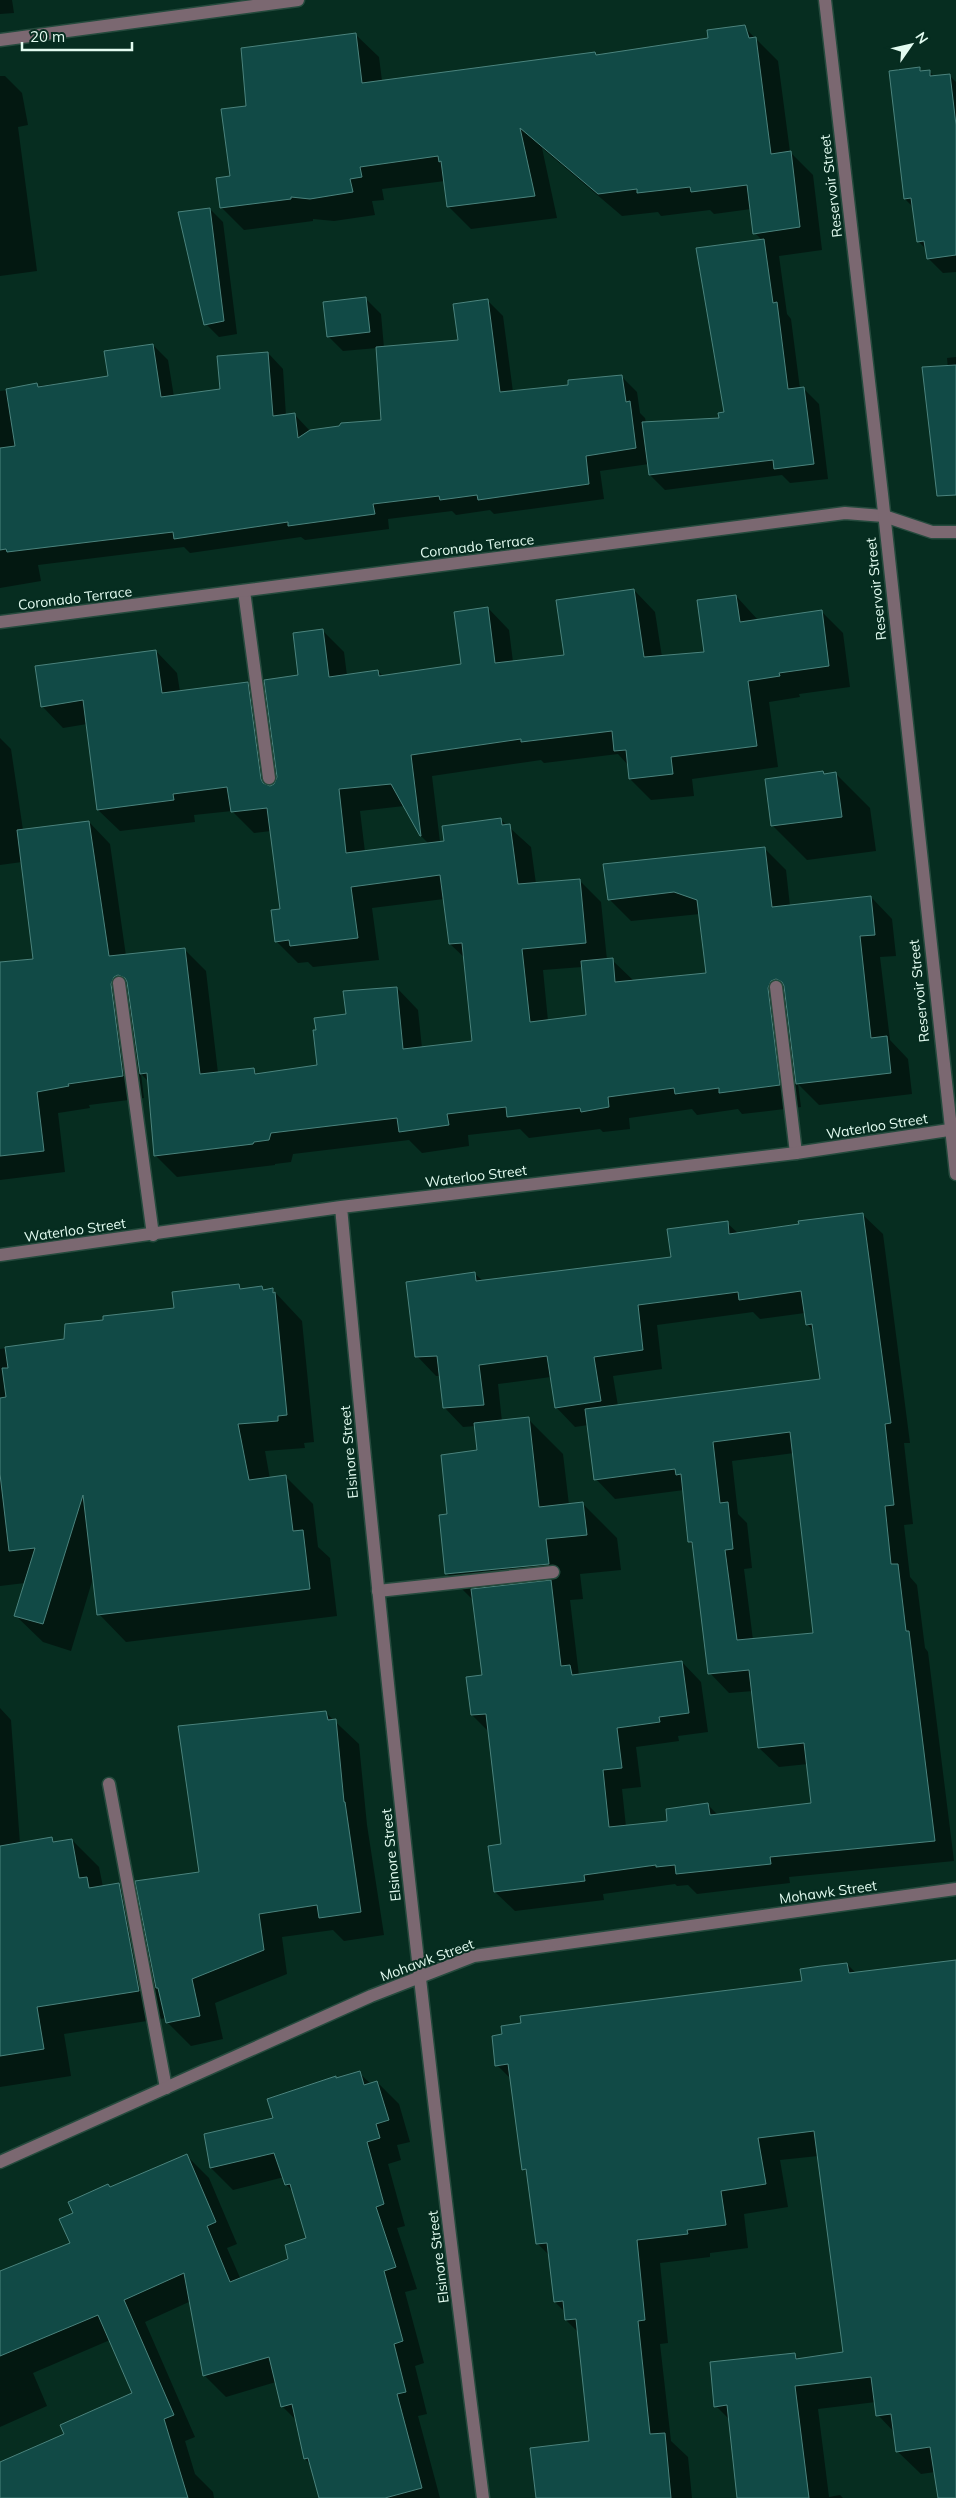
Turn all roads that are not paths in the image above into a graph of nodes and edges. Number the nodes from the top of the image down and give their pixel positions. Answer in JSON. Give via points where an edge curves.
{"nodes":[{"id":1,"x":298,"y":0,"type":"edge"},
{"id":2,"x":825,"y":0,"type":"edge"},
{"id":3,"x":207,"y":5,"type":"edge"},
{"id":4,"x":0,"y":40,"type":"edge"},
{"id":5,"x":884,"y":516,"type":"junction"},
{"id":6,"x":956,"y":532,"type":"edge"},
{"id":7,"x":244,"y":592,"type":"junction"},
{"id":8,"x":0,"y":622,"type":"edge"},
{"id":9,"x":269,"y":778,"type":"dead end"},
{"id":10,"x":119,"y":983,"type":"dead end"},
{"id":11,"x":776,"y":987,"type":"dead end"},
{"id":12,"x":953,"y":1129,"type":"edge"},
{"id":13,"x":796,"y":1153,"type":"junction"},
{"id":14,"x":956,"y":1174,"type":"edge"},
{"id":15,"x":341,"y":1207,"type":"junction"},
{"id":16,"x":153,"y":1234,"type":"junction"},
{"id":17,"x":0,"y":1255,"type":"edge"},
{"id":18,"x":554,"y":1572,"type":"dead end"},
{"id":19,"x":378,"y":1591,"type":"junction"},
{"id":20,"x":108,"y":1784,"type":"dead end"},
{"id":21,"x":956,"y":1889,"type":"edge"},
{"id":22,"x":419,"y":1976,"type":"junction"},
{"id":23,"x":166,"y":2088,"type":"junction"},
{"id":24,"x":0,"y":2162,"type":"edge"},
{"id":25,"x":480,"y":2498,"type":"edge"}],
"edges":[{"from":1,"to":3,"type":"street"},
{"from":2,"to":5,"type":"street","name":"Reservoir Street"},
{"from":3,"to":4,"type":"street"},
{"from":5,"to":6,"type":"street","name":"Coronado Terrace","via":[[932,532]]},
{"from":5,"to":7,"type":"street","name":"Coronado Terrace","via":[[845,513]]},
{"from":5,"to":12,"type":"street","name":"Reservoir Street"},
{"from":7,"to":8,"type":"street","name":"Coronado Terrace"},
{"from":7,"to":9,"type":"street"},
{"from":10,"to":16,"type":"street"},
{"from":11,"to":13,"type":"street"},
{"from":12,"to":13,"type":"street","name":"Waterloo Street"},
{"from":12,"to":14,"type":"street","name":"Reservoir Street"},
{"from":13,"to":15,"type":"street","name":"Waterloo Street"},
{"from":15,"to":16,"type":"street","name":"Waterloo Street"},
{"from":15,"to":19,"type":"street","name":"Elsinore Street"},
{"from":16,"to":17,"type":"street","name":"Waterloo Street"},
{"from":18,"to":19,"type":"street"},
{"from":19,"to":22,"type":"street","name":"Elsinore Street"},
{"from":20,"to":23,"type":"street"},
{"from":21,"to":22,"type":"street","name":"Mohawk Street","via":[[474,1956]]},
{"from":22,"to":23,"type":"street","name":"Mohawk Street"},
{"from":22,"to":25,"type":"street","name":"Elsinore Street"},
{"from":23,"to":24,"type":"street","name":"Mohawk Street"}]}
